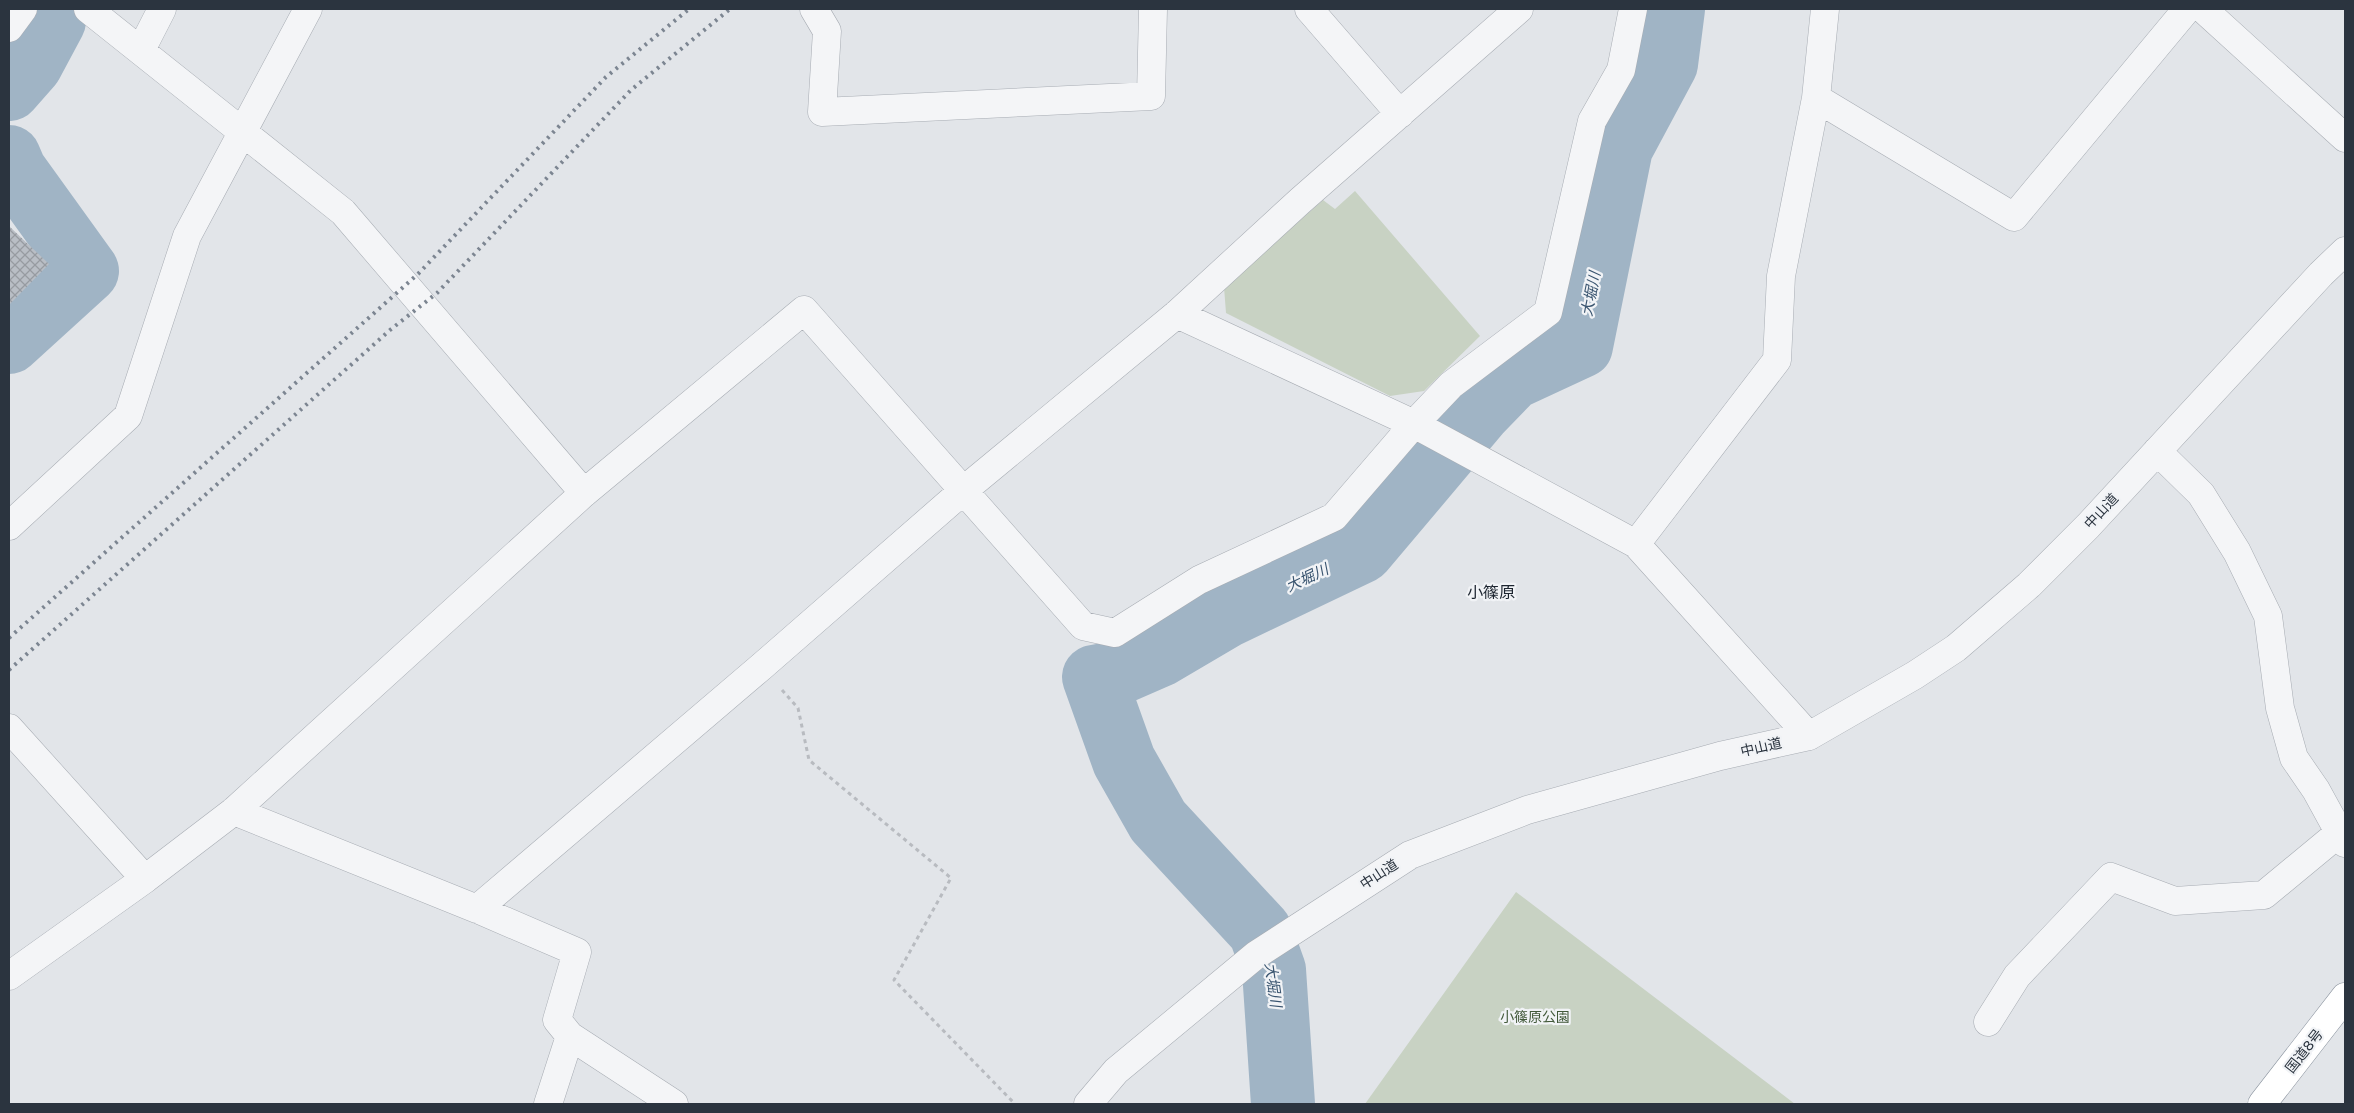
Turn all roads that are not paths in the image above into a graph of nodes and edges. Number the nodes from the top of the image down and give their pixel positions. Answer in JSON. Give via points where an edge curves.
{"nodes":[{"id":1,"x":23,"y":9,"type":"edge"},
{"id":2,"x":88,"y":9,"type":"edge"},
{"id":3,"x":162,"y":9,"type":"edge"},
{"id":4,"x":308,"y":9,"type":"edge"},
{"id":5,"x":814,"y":9,"type":"edge"},
{"id":6,"x":1153,"y":9,"type":"edge"},
{"id":7,"x":1309,"y":9,"type":"edge"},
{"id":8,"x":1519,"y":9,"type":"edge"},
{"id":9,"x":1633,"y":9,"type":"edge"},
{"id":10,"x":1825,"y":9,"type":"edge"},
{"id":11,"x":2187,"y":9,"type":"edge"},
{"id":12,"x":2203,"y":9,"type":"edge"},
{"id":13,"x":9,"y":28,"type":"edge"},
{"id":14,"x":141,"y":50,"type":"junction"},
{"id":15,"x":1816,"y":98,"type":"junction"},
{"id":16,"x":1400,"y":114,"type":"junction"},
{"id":17,"x":243,"y":131,"type":"junction"},
{"id":18,"x":2345,"y":138,"type":"edge"},
{"id":19,"x":2345,"y":251,"type":"edge"},
{"id":20,"x":1177,"y":314,"type":"junction"},
{"id":21,"x":1424,"y":429,"type":"junction"},
{"id":22,"x":2158,"y":451,"type":"junction"},
{"id":23,"x":964,"y":490,"type":"junction"},
{"id":24,"x":584,"y":493,"type":"junction"},
{"id":25,"x":9,"y":526,"type":"edge"},
{"id":26,"x":1636,"y":544,"type":"junction"},
{"id":27,"x":9,"y":728,"type":"edge"},
{"id":28,"x":1809,"y":736,"type":"junction"},
{"id":29,"x":234,"y":812,"type":"junction"},
{"id":30,"x":2342,"y":838,"type":"edge"},
{"id":31,"x":146,"y":879,"type":"junction"},
{"id":32,"x":477,"y":909,"type":"junction"},
{"id":33,"x":9,"y":976,"type":"edge"},
{"id":34,"x":2345,"y":997,"type":"edge"},
{"id":35,"x":1988,"y":1022,"type":"dead end"},
{"id":36,"x":570,"y":1036,"type":"junction"},
{"id":37,"x":548,"y":1104,"type":"edge"},
{"id":38,"x":674,"y":1104,"type":"edge"},
{"id":39,"x":1088,"y":1104,"type":"edge"},
{"id":40,"x":2262,"y":1104,"type":"edge"}],
"edges":[{"from":1,"to":13,"type":"street"},
{"from":2,"to":14,"type":"street"},
{"from":3,"to":14,"type":"street"},
{"from":4,"to":17,"type":"street"},
{"from":5,"to":6,"type":"street","via":[[827,31],[822,112],[1151,96]]},
{"from":7,"to":16,"type":"street"},
{"from":8,"to":16,"type":"street"},
{"from":9,"to":21,"type":"street","via":[[1621,70],[1592,120],[1548,312],[1451,385]]},
{"from":10,"to":15,"type":"street"},
{"from":11,"to":15,"type":"street","via":[[2014,217]]},
{"from":12,"to":18,"type":"street"},
{"from":14,"to":17,"type":"street"},
{"from":15,"to":26,"type":"street","via":[[1781,276],[1777,360]]},
{"from":16,"to":20,"type":"street"},
{"from":17,"to":24,"type":"street","via":[[343,212]]},
{"from":17,"to":25,"type":"street","via":[[187,236],[128,416]]},
{"from":19,"to":22,"type":"street","name":"中山道"},
{"from":20,"to":21,"type":"street"},
{"from":20,"to":23,"type":"street"},
{"from":21,"to":23,"type":"street","via":[[1334,517],[1199,580],[1115,633],[1083,626]]},
{"from":21,"to":26,"type":"street"},
{"from":22,"to":28,"type":"street","name":"中山道","via":[[2028,585],[1956,648]]},
{"from":22,"to":30,"type":"street","via":[[2201,494],[2245,568],[2268,616],[2280,708],[2294,758]]},
{"from":23,"to":24,"type":"street","via":[[804,310]]},
{"from":23,"to":32,"type":"street"},
{"from":24,"to":29,"type":"street"},
{"from":26,"to":28,"type":"street"},
{"from":27,"to":31,"type":"street"},
{"from":28,"to":39,"type":"street","name":"中山道","via":[[1720,756],[1527,810],[1410,854],[1256,955],[1116,1072]]},
{"from":29,"to":31,"type":"street"},
{"from":29,"to":32,"type":"street"},
{"from":30,"to":35,"type":"street","via":[[2264,895],[2175,901],[2111,877],[2017,976]]},
{"from":31,"to":33,"type":"street"},
{"from":32,"to":36,"type":"street","via":[[577,952],[557,1020]]},
{"from":34,"to":40,"type":"highway","name":"国道8号"},
{"from":36,"to":37,"type":"street"},
{"from":36,"to":38,"type":"street"}]}
